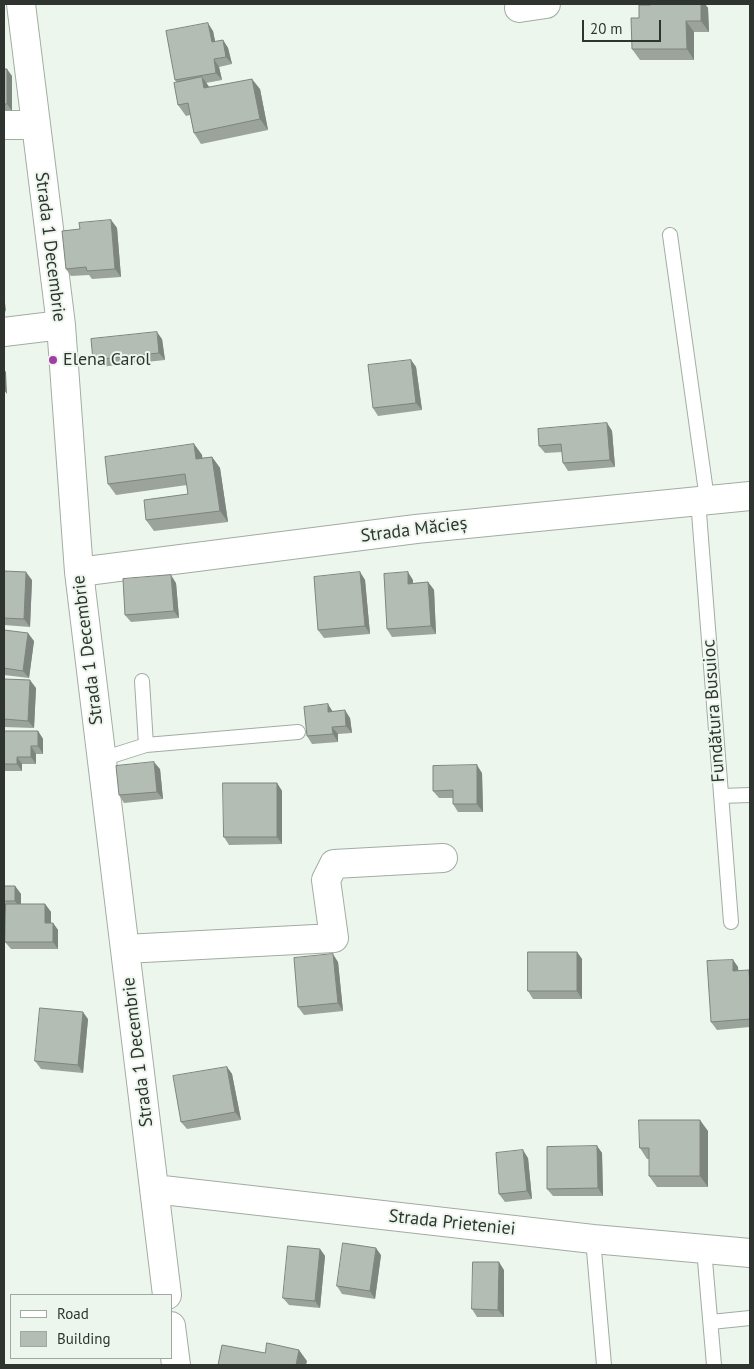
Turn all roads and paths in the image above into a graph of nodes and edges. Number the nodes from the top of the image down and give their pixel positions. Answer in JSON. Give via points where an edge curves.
{"nodes":[{"id":1,"x":21,"y":4,"type":"edge"},
{"id":2,"x":546,"y":4,"type":"edge"},
{"id":3,"x":519,"y":8,"type":"dead end"},
{"id":4,"x":4,"y":125,"type":"edge"},
{"id":5,"x":34,"y":125,"type":"junction"},
{"id":6,"x":670,"y":235,"type":"dead end"},
{"id":7,"x":61,"y":325,"type":"junction"},
{"id":8,"x":4,"y":332,"type":"edge"},
{"id":9,"x":750,"y":496,"type":"edge"},
{"id":10,"x":702,"y":500,"type":"junction"},
{"id":11,"x":79,"y":572,"type":"junction"},
{"id":12,"x":142,"y":681,"type":"dead end"},
{"id":13,"x":298,"y":732,"type":"dead end"},
{"id":14,"x":146,"y":745,"type":"junction"},
{"id":15,"x":102,"y":760,"type":"junction"},
{"id":16,"x":750,"y":795,"type":"edge"},
{"id":17,"x":721,"y":796,"type":"junction"},
{"id":18,"x":443,"y":858,"type":"dead end"},
{"id":19,"x":731,"y":922,"type":"dead end"},
{"id":20,"x":125,"y":948,"type":"junction"},
{"id":21,"x":154,"y":1190,"type":"junction"},
{"id":22,"x":593,"y":1239,"type":"junction"},
{"id":23,"x":704,"y":1249,"type":"junction"},
{"id":24,"x":750,"y":1253,"type":"edge"},
{"id":25,"x":167,"y":1294,"type":"edge"},
{"id":26,"x":750,"y":1318,"type":"edge"},
{"id":27,"x":710,"y":1322,"type":"junction"},
{"id":28,"x":172,"y":1334,"type":"edge"},
{"id":29,"x":176,"y":1365,"type":"edge"},
{"id":30,"x":604,"y":1365,"type":"edge"},
{"id":31,"x":714,"y":1365,"type":"edge"}],
"edges":[{"from":1,"to":5,"type":"street","name":"Strada 1 Decembrie"},
{"from":2,"to":3,"type":"street"},
{"from":4,"to":5,"type":"street"},
{"from":5,"to":7,"type":"street","name":"Strada 1 Decembrie"},
{"from":6,"to":10,"type":"lane","name":"Fundătura Busuioc"},
{"from":7,"to":8,"type":"street"},
{"from":7,"to":11,"type":"street","name":"Strada 1 Decembrie"},
{"from":9,"to":10,"type":"street","name":"Strada Măcieș"},
{"from":10,"to":11,"type":"street","name":"Strada Măcieș","via":[[416,529]]},
{"from":10,"to":17,"type":"lane","name":"Fundătura Busuioc"},
{"from":11,"to":15,"type":"street","name":"Strada 1 Decembrie"},
{"from":12,"to":14,"type":"lane"},
{"from":13,"to":14,"type":"lane"},
{"from":14,"to":15,"type":"lane"},
{"from":15,"to":20,"type":"street","name":"Strada 1 Decembrie"},
{"from":16,"to":17,"type":"lane"},
{"from":17,"to":19,"type":"lane","name":"Fundătura Busuioc"},
{"from":18,"to":20,"type":"street","via":[[334,864],[326,880],[334,938]]},
{"from":20,"to":21,"type":"street","name":"Strada 1 Decembrie"},
{"from":21,"to":22,"type":"street","name":"Strada Prieteniei"},
{"from":21,"to":25,"type":"street","name":"Strada 1 Decembrie"},
{"from":22,"to":23,"type":"street","name":"Strada Prieteniei"},
{"from":22,"to":30,"type":"lane"},
{"from":23,"to":24,"type":"street","name":"Strada Prieteniei"},
{"from":23,"to":27,"type":"lane"},
{"from":26,"to":27,"type":"lane"},
{"from":27,"to":31,"type":"lane"},
{"from":28,"to":29,"type":"street"}]}
